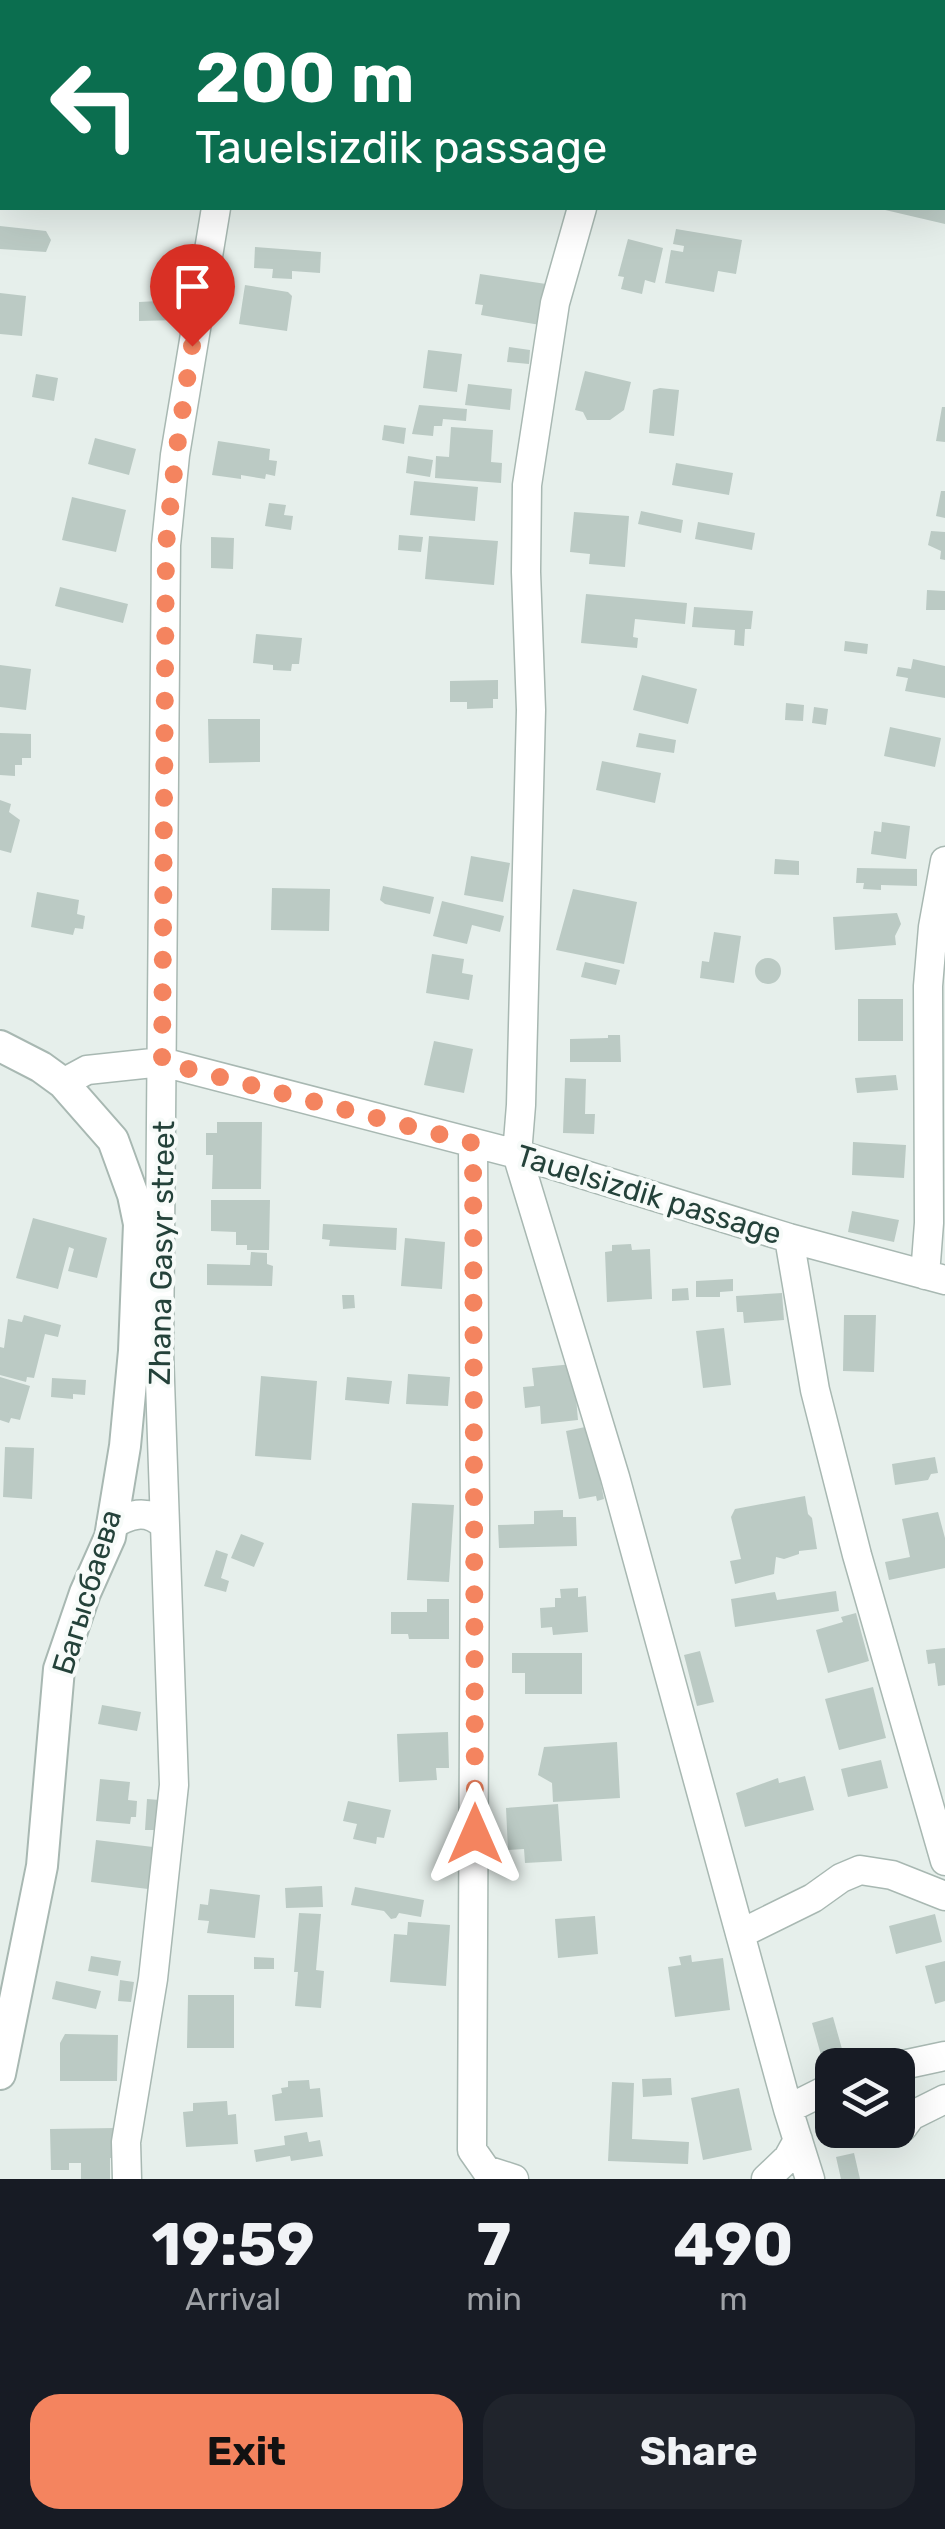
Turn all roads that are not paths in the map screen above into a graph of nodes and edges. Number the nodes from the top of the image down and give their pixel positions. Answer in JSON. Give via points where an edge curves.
{"nodes":[{"id":1,"x":216,"y":210,"type":"edge"},
{"id":2,"x":581,"y":210,"type":"edge"},
{"id":3,"x":945,"y":861,"type":"edge"},
{"id":4,"x":0,"y":1046,"type":"edge"},
{"id":5,"x":162,"y":1062,"type":"junction"},
{"id":6,"x":63,"y":1082,"type":"junction"},
{"id":7,"x":937,"y":1090,"type":"edge"},
{"id":8,"x":473,"y":1143,"type":"junction"},
{"id":9,"x":517,"y":1154,"type":"junction"},
{"id":10,"x":148,"y":1194,"type":"junction"},
{"id":11,"x":790,"y":1238,"type":"junction"},
{"id":12,"x":935,"y":1278,"type":"edge"},
{"id":13,"x":146,"y":1352,"type":"junction"},
{"id":14,"x":163,"y":1524,"type":"junction"},
{"id":15,"x":112,"y":1525,"type":"junction"},
{"id":16,"x":945,"y":1861,"type":"edge"},
{"id":17,"x":945,"y":1896,"type":"edge"},
{"id":18,"x":740,"y":1934,"type":"junction"},
{"id":19,"x":945,"y":2056,"type":"edge"},
{"id":20,"x":915,"y":2062,"type":"edge"},
{"id":21,"x":0,"y":2074,"type":"edge"},
{"id":22,"x":815,"y":2096,"type":"edge"},
{"id":23,"x":945,"y":2099,"type":"edge"},
{"id":24,"x":788,"y":2109,"type":"junction"},
{"id":25,"x":915,"y":2114,"type":"edge"},
{"id":26,"x":798,"y":2140,"type":"junction"},
{"id":27,"x":126,"y":2179,"type":"edge"},
{"id":28,"x":514,"y":2179,"type":"edge"},
{"id":29,"x":766,"y":2179,"type":"edge"},
{"id":30,"x":810,"y":2179,"type":"edge"}],
"edges":[{"from":1,"to":5,"type":"street","name":"Zhana Gasyr street","via":[[166,545]]},
{"from":2,"to":9,"type":"street","via":[[555,303],[527,486],[531,710]]},
{"from":3,"to":7,"type":"street","via":[[928,986]]},
{"from":4,"to":6,"type":"street","name":"Багысбаева"},
{"from":5,"to":6,"type":"street","name":"Tauelsizdik passage","via":[[87,1070]]},
{"from":5,"to":8,"type":"street","name":"Tauelsizdik passage"},
{"from":5,"to":10,"type":"street","name":"Zhana Gasyr street"},
{"from":6,"to":10,"type":"street","name":"Багысбаева"},
{"from":7,"to":12,"type":"street"},
{"from":8,"to":9,"type":"street","name":"Tauelsizdik passage"},
{"from":8,"to":28,"type":"street","via":[[472,2150],[486,2170]]},
{"from":9,"to":11,"type":"street","name":"Tauelsizdik passage"},
{"from":9,"to":18,"type":"street"},
{"from":10,"to":13,"type":"street","name":"Багысбаева","via":[[139,1224]]},
{"from":11,"to":12,"type":"street","name":"Tauelsizdik passage"},
{"from":11,"to":16,"type":"street","via":[[815,1390]]},
{"from":13,"to":14,"type":"street","name":"Zhana Gasyr street"},
{"from":13,"to":15,"type":"street","name":"Багысбаева"},
{"from":14,"to":15,"type":"street","via":[[132,1514]]},
{"from":14,"to":27,"type":"street","name":"Zhana Gasyr street","via":[[174,1785]]},
{"from":15,"to":21,"type":"street","name":"Багысбаева","via":[[59,1668],[42,1866]]},
{"from":17,"to":18,"type":"street","via":[[892,1874],[860,1870]]},
{"from":18,"to":24,"type":"street"},
{"from":19,"to":20,"type":"street"},
{"from":22,"to":24,"type":"street"},
{"from":23,"to":25,"type":"street"},
{"from":24,"to":26,"type":"street"},
{"from":26,"to":29,"type":"street"},
{"from":26,"to":30,"type":"street"}]}
